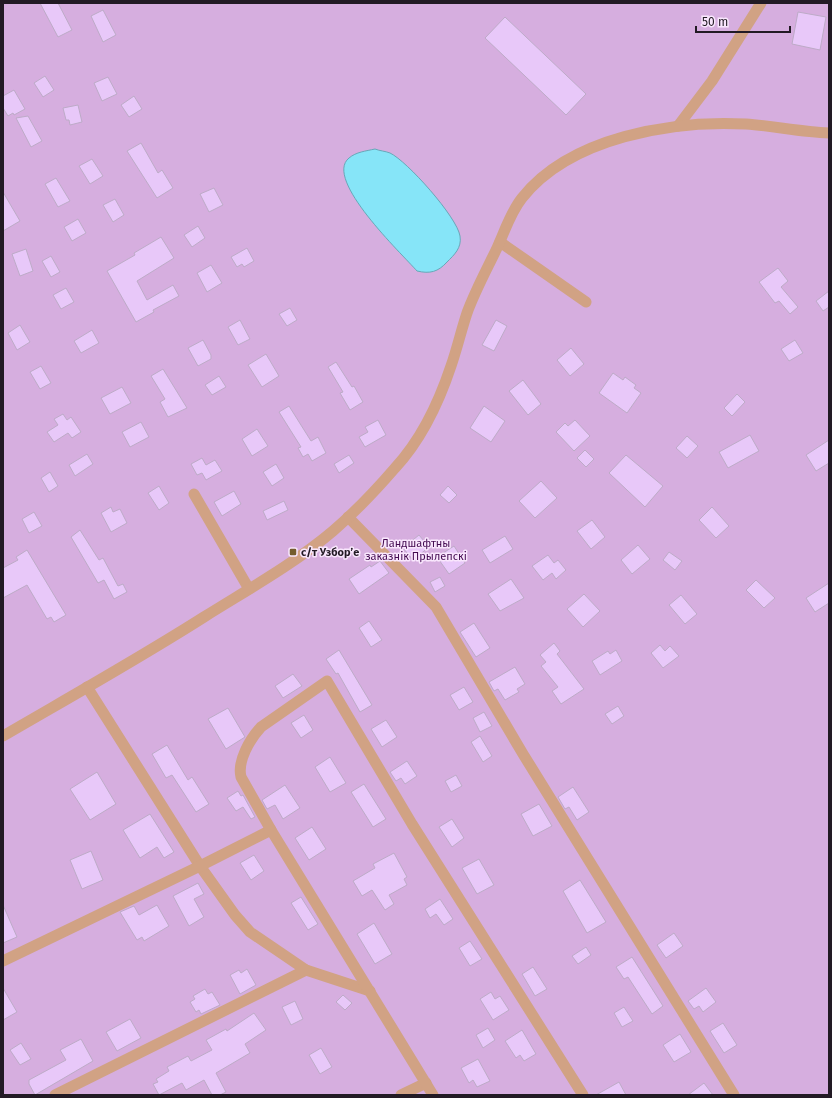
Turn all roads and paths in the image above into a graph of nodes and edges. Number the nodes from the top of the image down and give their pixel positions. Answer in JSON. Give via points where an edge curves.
{"nodes":[{"id":1,"x":761,"y":3,"type":"edge"},
{"id":2,"x":678,"y":126,"type":"junction"},
{"id":3,"x":829,"y":133,"type":"edge"},
{"id":4,"x":500,"y":242,"type":"junction"},
{"id":5,"x":586,"y":302,"type":"dead end"},
{"id":6,"x":194,"y":494,"type":"dead end"},
{"id":7,"x":348,"y":517,"type":"junction"},
{"id":8,"x":249,"y":589,"type":"junction"},
{"id":9,"x":88,"y":687,"type":"junction"},
{"id":10,"x":3,"y":736,"type":"edge"},
{"id":11,"x":271,"y":830,"type":"junction"},
{"id":12,"x":200,"y":866,"type":"junction"},
{"id":13,"x":3,"y":961,"type":"edge"},
{"id":14,"x":306,"y":970,"type":"junction"},
{"id":15,"x":370,"y":990,"type":"junction"},
{"id":16,"x":426,"y":1083,"type":"junction"},
{"id":17,"x":55,"y":1095,"type":"edge"},
{"id":18,"x":401,"y":1095,"type":"edge"},
{"id":19,"x":433,"y":1095,"type":"edge"},
{"id":20,"x":583,"y":1095,"type":"edge"},
{"id":21,"x":734,"y":1095,"type":"edge"}],
"edges":[{"from":1,"to":2,"type":"street","via":[[712,81]]},
{"from":2,"to":3,"type":"street","via":[[745,124]]},
{"from":2,"to":4,"type":"street","via":[[598,146],[555,169],[522,198],[511,215]]},
{"from":4,"to":5,"type":"street"},
{"from":4,"to":7,"type":"street","via":[[468,310],[451,368],[425,426],[398,466]]},
{"from":6,"to":8,"type":"street"},
{"from":7,"to":8,"type":"street","via":[[309,549]]},
{"from":7,"to":21,"type":"street","via":[[436,607],[523,754]]},
{"from":8,"to":9,"type":"street"},
{"from":9,"to":10,"type":"street"},
{"from":9,"to":12,"type":"street"},
{"from":11,"to":12,"type":"street"},
{"from":11,"to":15,"type":"street"},
{"from":11,"to":20,"type":"street","via":[[241,777],[240,763],[261,727],[327,681],[412,824]]},
{"from":12,"to":13,"type":"street"},
{"from":12,"to":14,"type":"street","via":[[250,932]]},
{"from":14,"to":15,"type":"street"},
{"from":14,"to":17,"type":"street"},
{"from":15,"to":16,"type":"street"},
{"from":16,"to":18,"type":"street"},
{"from":16,"to":19,"type":"street"}]}
